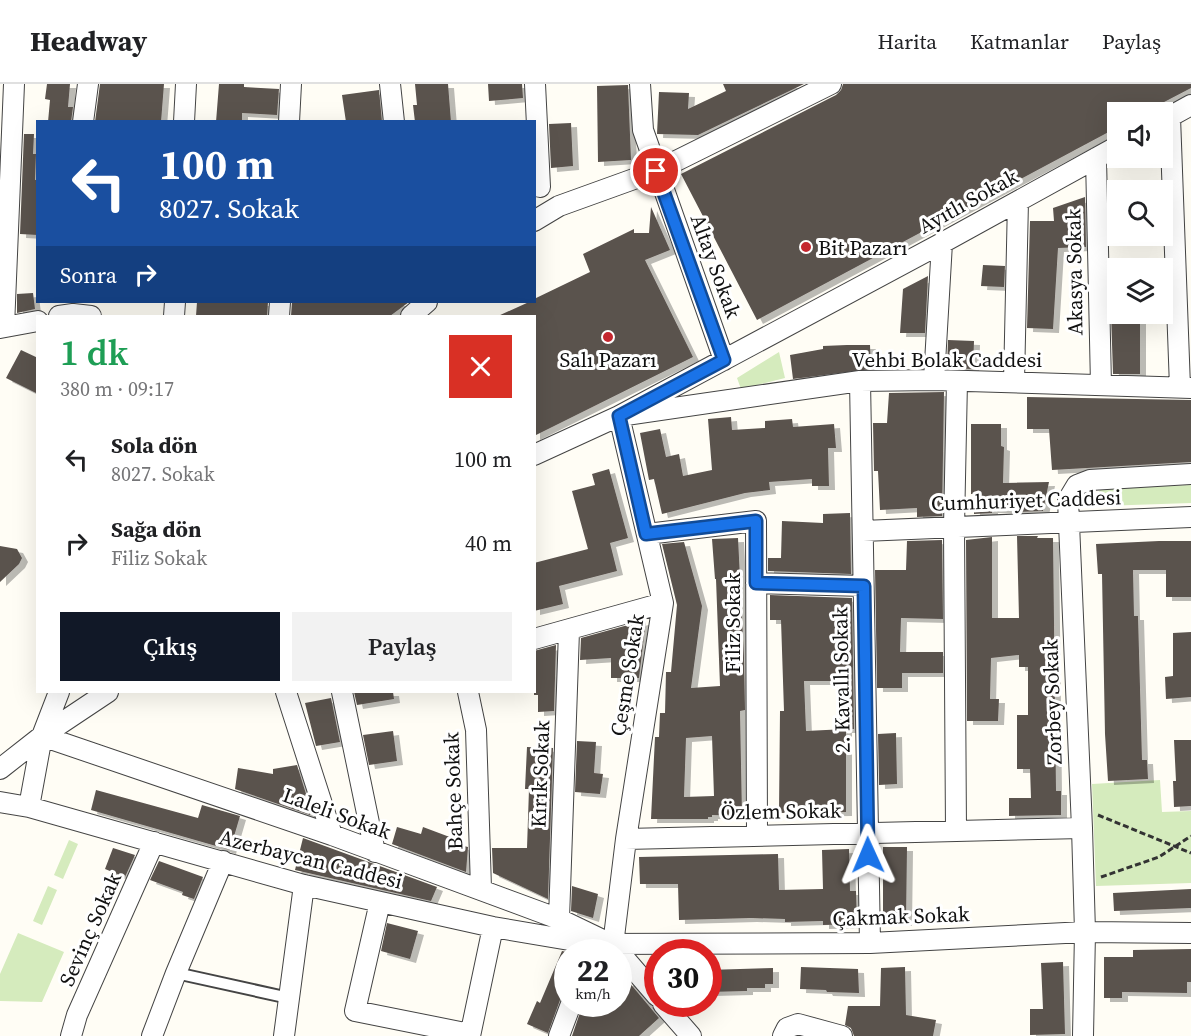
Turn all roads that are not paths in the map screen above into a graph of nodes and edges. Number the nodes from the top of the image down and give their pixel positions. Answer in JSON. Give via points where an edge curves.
{"nodes":[{"id":1,"x":14,"y":84,"type":"edge"},
{"id":2,"x":88,"y":84,"type":"edge"},
{"id":3,"x":186,"y":84,"type":"edge"},
{"id":4,"x":291,"y":84,"type":"edge"},
{"id":5,"x":390,"y":84,"type":"edge"},
{"id":6,"x":535,"y":84,"type":"edge"},
{"id":7,"x":640,"y":84,"type":"edge"},
{"id":8,"x":831,"y":84,"type":"edge"},
{"id":9,"x":1191,"y":105,"type":"edge"},
{"id":10,"x":1173,"y":115,"type":"edge"},
{"id":11,"x":83,"y":120,"type":"edge"},
{"id":12,"x":184,"y":120,"type":"edge"},
{"id":13,"x":289,"y":120,"type":"edge"},
{"id":14,"x":394,"y":120,"type":"edge"},
{"id":15,"x":536,"y":120,"type":"edge"},
{"id":16,"x":536,"y":136,"type":"edge"},
{"id":17,"x":1107,"y":152,"type":"edge"},
{"id":18,"x":1096,"y":158,"type":"junction"},
{"id":19,"x":1169,"y":168,"type":"edge"},
{"id":20,"x":656,"y":171,"type":"junction"},
{"id":21,"x":537,"y":187,"type":"edge"},
{"id":22,"x":1018,"y":201,"type":"junction"},
{"id":23,"x":559,"y":206,"type":"junction"},
{"id":24,"x":536,"y":220,"type":"edge"},
{"id":25,"x":942,"y":243,"type":"junction"},
{"id":26,"x":426,"y":303,"type":"edge"},
{"id":27,"x":412,"y":315,"type":"edge"},
{"id":28,"x":36,"y":321,"type":"edge"},
{"id":29,"x":2,"y":328,"type":"edge"},
{"id":30,"x":724,"y":360,"type":"junction"},
{"id":31,"x":934,"y":380,"type":"junction"},
{"id":32,"x":860,"y":381,"type":"junction"},
{"id":33,"x":957,"y":381,"type":"junction"},
{"id":34,"x":1014,"y":382,"type":"junction"},
{"id":35,"x":1101,"y":385,"type":"junction"},
{"id":36,"x":1185,"y":387,"type":"edge"},
{"id":37,"x":619,"y":416,"type":"junction"},
{"id":38,"x":536,"y":454,"type":"edge"},
{"id":39,"x":1191,"y":474,"type":"edge"},
{"id":40,"x":1191,"y":517,"type":"edge"},
{"id":41,"x":1068,"y":522,"type":"junction"},
{"id":42,"x":954,"y":527,"type":"junction"},
{"id":43,"x":863,"y":531,"type":"junction"},
{"id":44,"x":646,"y":534,"type":"junction"},
{"id":45,"x":756,"y":583,"type":"junction"},
{"id":46,"x":864,"y":586,"type":"junction"},
{"id":47,"x":663,"y":603,"type":"junction"},
{"id":48,"x":569,"y":631,"type":"junction"},
{"id":49,"x":536,"y":639,"type":"edge"},
{"id":50,"x":59,"y":693,"type":"edge"},
{"id":51,"x":106,"y":693,"type":"edge"},
{"id":52,"x":290,"y":693,"type":"edge"},
{"id":53,"x":342,"y":693,"type":"edge"},
{"id":54,"x":468,"y":693,"type":"edge"},
{"id":55,"x":42,"y":736,"type":"junction"},
{"id":56,"x":0,"y":769,"type":"edge"},
{"id":57,"x":0,"y":802,"type":"edge"},
{"id":58,"x":29,"y":807,"type":"junction"},
{"id":59,"x":1082,"y":828,"type":"junction"},
{"id":60,"x":956,"y":831,"type":"junction"},
{"id":61,"x":867,"y":833,"type":"junction"},
{"id":62,"x":332,"y":835,"type":"junction"},
{"id":63,"x":757,"y":836,"type":"junction"},
{"id":64,"x":626,"y":839,"type":"junction"},
{"id":65,"x":154,"y":842,"type":"junction"},
{"id":66,"x":375,"y":852,"type":"junction"},
{"id":67,"x":223,"y":861,"type":"junction"},
{"id":68,"x":304,"y":885,"type":"junction"},
{"id":69,"x":481,"y":888,"type":"junction"},
{"id":70,"x":380,"y":902,"type":"junction"},
{"id":71,"x":559,"y":919,"type":"junction"},
{"id":72,"x":493,"y":927,"type":"junction"},
{"id":73,"x":1085,"y":932,"type":"junction"},
{"id":74,"x":1191,"y":933,"type":"edge"},
{"id":75,"x":601,"y":939,"type":"edge"},
{"id":76,"x":614,"y":939,"type":"edge"},
{"id":77,"x":554,"y":940,"type":"edge"},
{"id":78,"x":870,"y":943,"type":"junction"},
{"id":79,"x":632,"y":945,"type":"edge"},
{"id":80,"x":632,"y":967,"type":"edge"},
{"id":81,"x":176,"y":973,"type":"junction"},
{"id":82,"x":644,"y":981,"type":"edge"},
{"id":83,"x":289,"y":998,"type":"junction"},
{"id":84,"x":566,"y":1017,"type":"edge"},
{"id":85,"x":674,"y":1017,"type":"edge"},
{"id":86,"x":470,"y":1035,"type":"edge"},
{"id":87,"x":71,"y":1036,"type":"edge"},
{"id":88,"x":152,"y":1036,"type":"edge"},
{"id":89,"x":284,"y":1036,"type":"edge"},
{"id":90,"x":559,"y":1036,"type":"edge"},
{"id":91,"x":691,"y":1036,"type":"edge"},
{"id":92,"x":783,"y":1036,"type":"edge"},
{"id":93,"x":842,"y":1036,"type":"edge"},
{"id":94,"x":1083,"y":1036,"type":"edge"}],
"edges":[{"from":1,"to":29,"type":"street"},
{"from":2,"to":11,"type":"street"},
{"from":3,"to":12,"type":"street"},
{"from":4,"to":13,"type":"street"},
{"from":5,"to":14,"type":"street"},
{"from":6,"to":15,"type":"street"},
{"from":7,"to":20,"type":"street","name":"Altay Sokak","via":[[643,130]]},
{"from":8,"to":20,"type":"street"},
{"from":9,"to":10,"type":"street"},
{"from":16,"to":21,"type":"street"},
{"from":17,"to":18,"type":"street","name":"Ayıtlı Sokak"},
{"from":18,"to":22,"type":"street","name":"Ayıtlı Sokak"},
{"from":18,"to":35,"type":"street","name":"Akasya Sokak"},
{"from":19,"to":36,"type":"street"},
{"from":20,"to":23,"type":"street"},
{"from":20,"to":30,"type":"street","name":"Altay Sokak"},
{"from":21,"to":23,"type":"street"},
{"from":22,"to":25,"type":"street","name":"Ayıtlı Sokak"},
{"from":22,"to":34,"type":"street"},
{"from":23,"to":24,"type":"street"},
{"from":25,"to":30,"type":"street","name":"Ayıtlı Sokak"},
{"from":25,"to":31,"type":"street"},
{"from":26,"to":27,"type":"street"},
{"from":28,"to":29,"type":"street"},
{"from":30,"to":37,"type":"street","name":"Ayıtlı Sokak"},
{"from":31,"to":32,"type":"street","name":"Vehbi Bolak Caddesi"},
{"from":31,"to":33,"type":"street","name":"Vehbi Bolak Caddesi"},
{"from":32,"to":37,"type":"street","name":"Vehbi Bolak Caddesi"},
{"from":32,"to":43,"type":"street","name":"2. Kavallı Sokak"},
{"from":33,"to":34,"type":"street","name":"Vehbi Bolak Caddesi"},
{"from":33,"to":42,"type":"street"},
{"from":34,"to":35,"type":"street","name":"Vehbi Bolak Caddesi"},
{"from":35,"to":36,"type":"street","name":"Vehbi Bolak Caddesi"},
{"from":37,"to":38,"type":"street","name":"Vehbi Bolak Caddesi"},
{"from":37,"to":44,"type":"street","name":"Çeşme Sokak"},
{"from":39,"to":41,"type":"street","name":"Zorbey Sokak","via":[[1090,480],[1077,485],[1068,500]]},
{"from":40,"to":41,"type":"street","name":"Cumhuriyet Caddesi"},
{"from":41,"to":42,"type":"street","name":"Cumhuriyet Caddesi"},
{"from":41,"to":59,"type":"street","name":"Zorbey Sokak"},
{"from":42,"to":43,"type":"street","name":"Cumhuriyet Caddesi"},
{"from":42,"to":60,"type":"street"},
{"from":43,"to":46,"type":"street","name":"2. Kavallı Sokak"},
{"from":44,"to":45,"type":"street","name":"Filiz Sokak","via":[[756,521]]},
{"from":44,"to":47,"type":"street","name":"Çeşme Sokak"},
{"from":45,"to":46,"type":"street"},
{"from":45,"to":63,"type":"street","name":"Filiz Sokak"},
{"from":46,"to":61,"type":"street","name":"2. Kavallı Sokak"},
{"from":47,"to":48,"type":"street"},
{"from":47,"to":64,"type":"street","name":"Çeşme Sokak"},
{"from":48,"to":49,"type":"street"},
{"from":48,"to":71,"type":"street","name":"Kırık Sokak"},
{"from":50,"to":55,"type":"street"},
{"from":51,"to":55,"type":"street"},
{"from":52,"to":62,"type":"street"},
{"from":53,"to":66,"type":"street"},
{"from":54,"to":69,"type":"street","name":"Bahçe Sokak","via":[[476,730]]},
{"from":55,"to":56,"type":"street"},
{"from":55,"to":58,"type":"street"},
{"from":55,"to":62,"type":"street","name":"Laleli Sokak"},
{"from":57,"to":58,"type":"street","name":"Azerbaycan Caddesi"},
{"from":58,"to":65,"type":"street","name":"Azerbaycan Caddesi"},
{"from":59,"to":60,"type":"street","name":"Özlem Sokak"},
{"from":59,"to":73,"type":"street","name":"Zorbey Sokak"},
{"from":60,"to":61,"type":"street","name":"Özlem Sokak"},
{"from":61,"to":63,"type":"street","name":"Özlem Sokak"},
{"from":61,"to":78,"type":"street","name":"2. Kavallı Sokak"},
{"from":62,"to":66,"type":"street","name":"Laleli Sokak"},
{"from":63,"to":64,"type":"street","name":"Özlem Sokak"},
{"from":64,"to":76,"type":"street","name":"Çeşme Sokak"},
{"from":65,"to":67,"type":"street","name":"Azerbaycan Caddesi"},
{"from":65,"to":87,"type":"street","name":"Sevinç Sokak"},
{"from":66,"to":69,"type":"street","name":"Laleli Sokak"},
{"from":67,"to":68,"type":"street","name":"Azerbaycan Caddesi"},
{"from":67,"to":81,"type":"street"},
{"from":68,"to":70,"type":"street","name":"Azerbaycan Caddesi"},
{"from":68,"to":83,"type":"street"},
{"from":69,"to":71,"type":"street","name":"Laleli Sokak"},
{"from":70,"to":72,"type":"street","name":"Azerbaycan Caddesi"},
{"from":70,"to":86,"type":"street","via":[[355,1011]]},
{"from":71,"to":75,"type":"street","name":"Laleli Sokak"},
{"from":72,"to":77,"type":"street","name":"Azerbaycan Caddesi"},
{"from":72,"to":86,"type":"street"},
{"from":73,"to":74,"type":"street","name":"Çakmak Sokak"},
{"from":73,"to":78,"type":"street","name":"Çakmak Sokak"},
{"from":73,"to":94,"type":"street","name":"Zorbey Sokak"},
{"from":78,"to":79,"type":"street","name":"Çakmak Sokak"},
{"from":80,"to":82,"type":"street"},
{"from":81,"to":83,"type":"lane"},
{"from":81,"to":88,"type":"street"},
{"from":83,"to":89,"type":"street"},
{"from":84,"to":90,"type":"street"},
{"from":85,"to":91,"type":"street"},
{"from":92,"to":93,"type":"street","via":[[787,1028],[798,1024]]}]}
